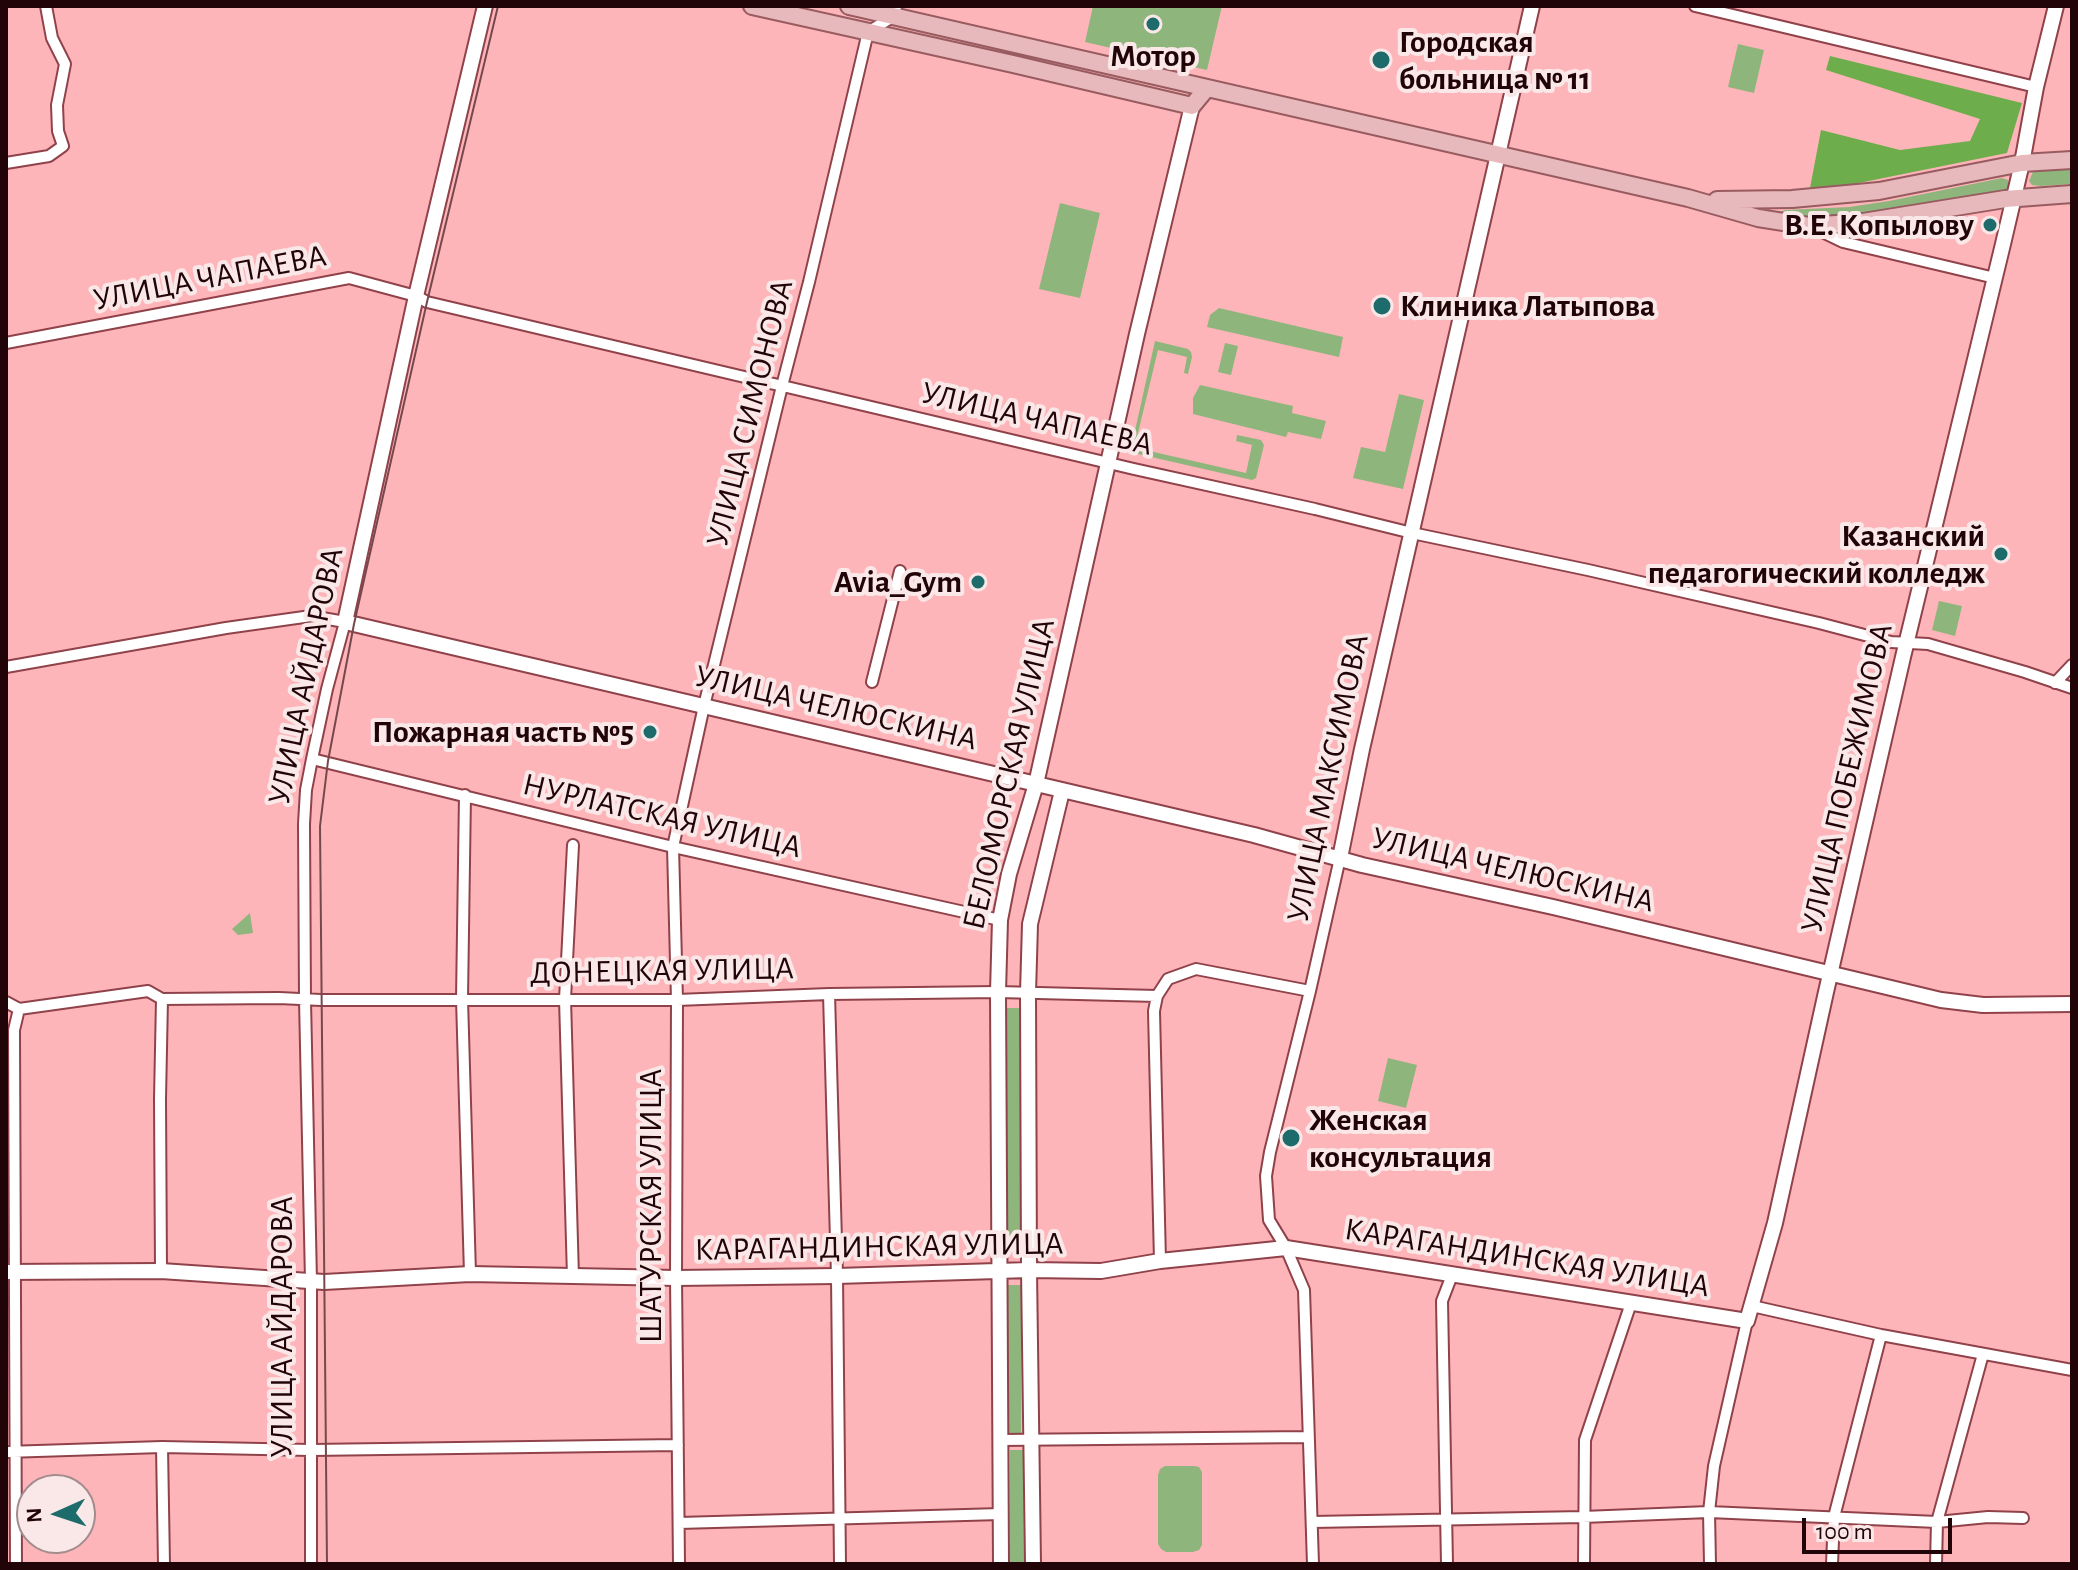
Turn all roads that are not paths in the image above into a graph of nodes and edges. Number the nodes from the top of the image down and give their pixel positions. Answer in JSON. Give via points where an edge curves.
{"nodes":[{"id":1,"x":46,"y":6,"type":"edge"},
{"id":2,"x":485,"y":6,"type":"edge"},
{"id":3,"x":752,"y":6,"type":"edge"},
{"id":4,"x":849,"y":6,"type":"edge"},
{"id":5,"x":1532,"y":6,"type":"edge"},
{"id":6,"x":1695,"y":6,"type":"edge"},
{"id":7,"x":2056,"y":6,"type":"edge"},
{"id":8,"x":895,"y":11,"type":"edge"},
{"id":9,"x":868,"y":32,"type":"junction"},
{"id":10,"x":2036,"y":87,"type":"junction"},
{"id":11,"x":1207,"y":88,"type":"junction"},
{"id":12,"x":1192,"y":106,"type":"junction"},
{"id":13,"x":1499,"y":154,"type":"junction"},
{"id":14,"x":2072,"y":160,"type":"edge"},
{"id":15,"x":6,"y":163,"type":"edge"},
{"id":16,"x":2022,"y":163,"type":"junction"},
{"id":17,"x":2072,"y":194,"type":"edge"},
{"id":18,"x":1688,"y":198,"type":"junction"},
{"id":19,"x":2014,"y":198,"type":"junction"},
{"id":20,"x":1809,"y":226,"type":"junction"},
{"id":21,"x":1995,"y":278,"type":"junction"},
{"id":22,"x":416,"y":296,"type":"junction"},
{"id":23,"x":6,"y":343,"type":"edge"},
{"id":24,"x":782,"y":386,"type":"junction"},
{"id":25,"x":1109,"y":462,"type":"junction"},
{"id":26,"x":1412,"y":533,"type":"junction"},
{"id":27,"x":900,"y":571,"type":"dead end"},
{"id":28,"x":345,"y":622,"type":"junction"},
{"id":29,"x":1906,"y":644,"type":"junction"},
{"id":30,"x":2072,"y":665,"type":"edge"},
{"id":31,"x":6,"y":667,"type":"edge"},
{"id":32,"x":872,"y":682,"type":"dead end"},
{"id":33,"x":2055,"y":683,"type":"junction"},
{"id":34,"x":2072,"y":688,"type":"edge"},
{"id":35,"x":704,"y":706,"type":"junction"},
{"id":36,"x":312,"y":759,"type":"junction"},
{"id":37,"x":1036,"y":784,"type":"junction"},
{"id":38,"x":1062,"y":791,"type":"junction"},
{"id":39,"x":465,"y":795,"type":"junction"},
{"id":40,"x":573,"y":845,"type":"dead end"},
{"id":41,"x":673,"y":847,"type":"junction"},
{"id":42,"x":1340,"y":858,"type":"junction"},
{"id":43,"x":1000,"y":920,"type":"junction"},
{"id":44,"x":1830,"y":975,"type":"junction"},
{"id":45,"x":1310,"y":991,"type":"junction"},
{"id":46,"x":998,"y":992,"type":"junction"},
{"id":47,"x":1028,"y":993,"type":"junction"},
{"id":48,"x":829,"y":994,"type":"junction"},
{"id":49,"x":1157,"y":996,"type":"junction"},
{"id":50,"x":162,"y":999,"type":"junction"},
{"id":51,"x":462,"y":999,"type":"junction"},
{"id":52,"x":565,"y":999,"type":"junction"},
{"id":53,"x":305,"y":1000,"type":"junction"},
{"id":54,"x":677,"y":1000,"type":"junction"},
{"id":55,"x":6,"y":1002,"type":"edge"},
{"id":56,"x":2072,"y":1004,"type":"edge"},
{"id":57,"x":19,"y":1009,"type":"junction"},
{"id":58,"x":1286,"y":1248,"type":"junction"},
{"id":59,"x":1160,"y":1261,"type":"junction"},
{"id":60,"x":1029,"y":1270,"type":"junction"},
{"id":61,"x":161,"y":1271,"type":"junction"},
{"id":62,"x":999,"y":1271,"type":"junction"},
{"id":63,"x":11,"y":1273,"type":"edge"},
{"id":64,"x":470,"y":1274,"type":"junction"},
{"id":65,"x":1452,"y":1275,"type":"junction"},
{"id":66,"x":837,"y":1276,"type":"junction"},
{"id":67,"x":573,"y":1277,"type":"junction"},
{"id":68,"x":676,"y":1278,"type":"junction"},
{"id":69,"x":311,"y":1281,"type":"junction"},
{"id":70,"x":1631,"y":1303,"type":"junction"},
{"id":71,"x":1752,"y":1306,"type":"junction"},
{"id":72,"x":1747,"y":1321,"type":"junction"},
{"id":73,"x":1881,"y":1335,"type":"junction"},
{"id":74,"x":1983,"y":1354,"type":"junction"},
{"id":75,"x":2072,"y":1370,"type":"edge"},
{"id":76,"x":1308,"y":1437,"type":"junction"},
{"id":77,"x":1001,"y":1440,"type":"junction"},
{"id":78,"x":1031,"y":1440,"type":"junction"},
{"id":79,"x":678,"y":1445,"type":"junction"},
{"id":80,"x":162,"y":1447,"type":"junction"},
{"id":81,"x":311,"y":1450,"type":"junction"},
{"id":82,"x":10,"y":1452,"type":"edge"},
{"id":83,"x":1709,"y":1512,"type":"junction"},
{"id":84,"x":1001,"y":1514,"type":"junction"},
{"id":85,"x":1583,"y":1517,"type":"junction"},
{"id":86,"x":1834,"y":1517,"type":"junction"},
{"id":87,"x":2023,"y":1518,"type":"dead end"},
{"id":88,"x":840,"y":1519,"type":"junction"},
{"id":89,"x":1448,"y":1520,"type":"junction"},
{"id":90,"x":1312,"y":1522,"type":"junction"},
{"id":91,"x":1937,"y":1522,"type":"junction"},
{"id":92,"x":679,"y":1523,"type":"junction"},
{"id":93,"x":16,"y":1564,"type":"edge"},
{"id":94,"x":164,"y":1564,"type":"edge"},
{"id":95,"x":311,"y":1564,"type":"edge"},
{"id":96,"x":679,"y":1564,"type":"edge"},
{"id":97,"x":840,"y":1564,"type":"edge"},
{"id":98,"x":1001,"y":1564,"type":"edge"},
{"id":99,"x":1033,"y":1564,"type":"edge"},
{"id":100,"x":1313,"y":1564,"type":"edge"},
{"id":101,"x":1447,"y":1564,"type":"edge"},
{"id":102,"x":1584,"y":1564,"type":"edge"},
{"id":103,"x":1710,"y":1564,"type":"edge"},
{"id":104,"x":1832,"y":1564,"type":"edge"},
{"id":105,"x":1936,"y":1564,"type":"edge"}],
"edges":[{"from":1,"to":15,"type":"street","via":[[52,38],[65,64],[57,105],[63,146],[49,156]]},
{"from":2,"to":22,"type":"street","name":"УЛИЦА АЙДАРОВА"},
{"from":3,"to":9,"type":"main road"},
{"from":4,"to":8,"type":"main road"},
{"from":5,"to":13,"type":"street","name":"УЛИЦА МАКСИМОВА"},
{"from":6,"to":10,"type":"street"},
{"from":7,"to":10,"type":"street","name":"УЛИЦА ПОБЕЖИМОВА"},
{"from":8,"to":9,"type":"street"},
{"from":8,"to":11,"type":"main road"},
{"from":9,"to":12,"type":"main road"},
{"from":9,"to":24,"type":"street","name":"УЛИЦА СИМОНОВА"},
{"from":10,"to":16,"type":"street","name":"УЛИЦА ПОБЕЖИМОВА"},
{"from":11,"to":12,"type":"main road"},
{"from":11,"to":13,"type":"main road"},
{"from":12,"to":25,"type":"street","name":"БЕЛОМОРСКАЯ УЛИЦА"},
{"from":13,"to":18,"type":"main road"},
{"from":13,"to":26,"type":"street","name":"УЛИЦА МАКСИМОВА"},
{"from":14,"to":16,"type":"main road"},
{"from":16,"to":18,"type":"main road","via":[[1831,197]]},
{"from":16,"to":19,"type":"street","name":"УЛИЦА ПОБЕЖИМОВА"},
{"from":17,"to":19,"type":"main road"},
{"from":18,"to":20,"type":"main road"},
{"from":19,"to":20,"type":"main road"},
{"from":19,"to":21,"type":"street","name":"УЛИЦА ПОБЕЖИМОВА"},
{"from":20,"to":21,"type":"street","via":[[1843,242]]},
{"from":21,"to":29,"type":"street","name":"УЛИЦА ПОБЕЖИМОВА"},
{"from":22,"to":23,"type":"street","name":"УЛИЦА ЧАПАЕВА","via":[[349,278]]},
{"from":22,"to":24,"type":"street","name":"УЛИЦА ЧАПАЕВА"},
{"from":22,"to":28,"type":"street","name":"УЛИЦА АЙДАРОВА"},
{"from":24,"to":25,"type":"street","name":"УЛИЦА ЧАПАЕВА"},
{"from":24,"to":35,"type":"street","name":"УЛИЦА СИМОНОВА"},
{"from":25,"to":26,"type":"street","name":"УЛИЦА ЧАПАЕВА"},
{"from":25,"to":37,"type":"street","name":"БЕЛОМОРСКАЯ УЛИЦА"},
{"from":26,"to":29,"type":"street","name":"УЛИЦА ЧАПАЕВА"},
{"from":26,"to":42,"type":"street","name":"УЛИЦА МАКСИМОВА"},
{"from":27,"to":32,"type":"street"},
{"from":28,"to":31,"type":"street","name":"УЛИЦА ЧЕЛЮСКИНА","via":[[311,616]]},
{"from":28,"to":35,"type":"street","name":"УЛИЦА ЧЕЛЮСКИНА"},
{"from":28,"to":36,"type":"street","name":"УЛИЦА АЙДАРОВА"},
{"from":29,"to":33,"type":"street","name":"УЛИЦА ЧАПАЕВА","via":[[1928,644]]},
{"from":29,"to":44,"type":"street","name":"УЛИЦА ПОБЕЖИМОВА"},
{"from":30,"to":33,"type":"street"},
{"from":33,"to":34,"type":"street","name":"УЛИЦА ЧАПАЕВА"},
{"from":35,"to":37,"type":"street","name":"УЛИЦА ЧЕЛЮСКИНА"},
{"from":35,"to":41,"type":"street","name":"УЛИЦА СИМОНОВА"},
{"from":36,"to":39,"type":"street","name":"НУРЛАТСКАЯ УЛИЦА"},
{"from":36,"to":53,"type":"street","name":"УЛИЦА АЙДАРОВА","via":[[304,824]]},
{"from":37,"to":38,"type":"street","name":"УЛИЦА ЧЕЛЮСКИНА"},
{"from":37,"to":43,"type":"street","name":"БЕЛОМОРСКАЯ УЛИЦА"},
{"from":38,"to":42,"type":"street","name":"УЛИЦА ЧЕЛЮСКИНА"},
{"from":38,"to":47,"type":"street","name":"БЕЛОМОРСКАЯ УЛИЦА","via":[[1030,924]]},
{"from":39,"to":41,"type":"street","name":"НУРЛАТСКАЯ УЛИЦА"},
{"from":39,"to":51,"type":"street"},
{"from":40,"to":52,"type":"street"},
{"from":41,"to":43,"type":"street","name":"НУРЛАТСКАЯ УЛИЦА"},
{"from":41,"to":54,"type":"street","name":"ШАТУРСКАЯ УЛИЦА"},
{"from":42,"to":44,"type":"street","name":"УЛИЦА ЧЕЛЮСКИНА"},
{"from":42,"to":45,"type":"street","name":"УЛИЦА МАКСИМОВА"},
{"from":43,"to":46,"type":"street","name":"БЕЛОМОРСКАЯ УЛИЦА"},
{"from":44,"to":56,"type":"street","name":"УЛИЦА ЧЕЛЮСКИНА","via":[[1941,1000]]},
{"from":44,"to":71,"type":"street","name":"УЛИЦА ПОБЕЖИМОВА"},
{"from":45,"to":49,"type":"street","via":[[1196,969],[1168,979]]},
{"from":45,"to":58,"type":"street","name":"УЛИЦА МАКСИМОВА","via":[[1266,1176],[1269,1220]]},
{"from":46,"to":47,"type":"street","name":"ДОНЕЦКАЯ УЛИЦА"},
{"from":46,"to":48,"type":"street","name":"ДОНЕЦКАЯ УЛИЦА"},
{"from":46,"to":62,"type":"street","name":"БЕЛОМОРСКАЯ УЛИЦА"},
{"from":47,"to":49,"type":"street","name":"ДОНЕЦКАЯ УЛИЦА"},
{"from":47,"to":60,"type":"street","name":"БЕЛОМОРСКАЯ УЛИЦА"},
{"from":48,"to":54,"type":"street","name":"ДОНЕЦКАЯ УЛИЦА"},
{"from":48,"to":66,"type":"street"},
{"from":49,"to":59,"type":"street"},
{"from":50,"to":53,"type":"street","name":"ДОНЕЦКАЯ УЛИЦА"},
{"from":50,"to":57,"type":"street","name":"ДОНЕЦКАЯ УЛИЦА","via":[[148,991]]},
{"from":50,"to":61,"type":"street"},
{"from":51,"to":52,"type":"street","name":"ДОНЕЦКАЯ УЛИЦА"},
{"from":51,"to":53,"type":"street","name":"ДОНЕЦКАЯ УЛИЦА"},
{"from":51,"to":64,"type":"street"},
{"from":52,"to":54,"type":"street","name":"ДОНЕЦКАЯ УЛИЦА"},
{"from":52,"to":67,"type":"street"},
{"from":53,"to":69,"type":"street","name":"УЛИЦА АЙДАРОВА"},
{"from":54,"to":68,"type":"street","name":"ШАТУРСКАЯ УЛИЦА"},
{"from":55,"to":57,"type":"street"},
{"from":57,"to":63,"type":"street","via":[[14,1030]]},
{"from":58,"to":59,"type":"street","name":"КАРАГАНДИНСКАЯ УЛИЦА"},
{"from":58,"to":65,"type":"street","name":"КАРАГАНДИНСКАЯ УЛИЦА"},
{"from":58,"to":76,"type":"street","name":"УЛИЦА МАКСИМОВА","via":[[1304,1290]]},
{"from":59,"to":60,"type":"street","name":"КАРАГАНДИНСКАЯ УЛИЦА","via":[[1101,1271]]},
{"from":60,"to":62,"type":"street","name":"КАРАГАНДИНСКАЯ УЛИЦА"},
{"from":60,"to":78,"type":"street","name":"БЕЛОМОРСКАЯ УЛИЦА"},
{"from":61,"to":63,"type":"street","name":"КАРАГАНДИНСКАЯ УЛИЦА"},
{"from":61,"to":69,"type":"street","name":"КАРАГАНДИНСКАЯ УЛИЦА"},
{"from":62,"to":66,"type":"street","name":"КАРАГАНДИНСКАЯ УЛИЦА"},
{"from":62,"to":77,"type":"street","name":"БЕЛОМОРСКАЯ УЛИЦА"},
{"from":63,"to":82,"type":"street"},
{"from":64,"to":67,"type":"street","name":"КАРАГАНДИНСКАЯ УЛИЦА"},
{"from":64,"to":69,"type":"street","name":"КАРАГАНДИНСКАЯ УЛИЦА"},
{"from":65,"to":70,"type":"street","name":"КАРАГАНДИНСКАЯ УЛИЦА"},
{"from":65,"to":89,"type":"street","via":[[1442,1301]]},
{"from":66,"to":68,"type":"street","name":"КАРАГАНДИНСКАЯ УЛИЦА"},
{"from":66,"to":88,"type":"street"},
{"from":67,"to":68,"type":"street","name":"КАРАГАНДИНСКАЯ УЛИЦА"},
{"from":68,"to":79,"type":"street","name":"ШАТУРСКАЯ УЛИЦА"},
{"from":69,"to":81,"type":"street","name":"УЛИЦА АЙДАРОВА"},
{"from":70,"to":72,"type":"street","name":"КАРАГАНДИНСКАЯ УЛИЦА"},
{"from":70,"to":85,"type":"street","via":[[1585,1440]]},
{"from":71,"to":72,"type":"street","name":"УЛИЦА ПОБЕЖИМОВА"},
{"from":71,"to":73,"type":"street","name":"КАРАГАНДИНСКАЯ УЛИЦА"},
{"from":72,"to":83,"type":"street","name":"УЛИЦА ПОБЕЖИМОВА","via":[[1714,1466]]},
{"from":73,"to":74,"type":"street","name":"КАРАГАНДИНСКАЯ УЛИЦА"},
{"from":73,"to":86,"type":"street"},
{"from":74,"to":75,"type":"street","name":"КАРАГАНДИНСКАЯ УЛИЦА"},
{"from":74,"to":91,"type":"street"},
{"from":76,"to":78,"type":"street"},
{"from":76,"to":90,"type":"street","name":"УЛИЦА МАКСИМОВА"},
{"from":77,"to":78,"type":"street"},
{"from":77,"to":84,"type":"street","name":"БЕЛОМОРСКАЯ УЛИЦА"},
{"from":78,"to":99,"type":"street","name":"БЕЛОМОРСКАЯ УЛИЦА"},
{"from":79,"to":81,"type":"street"},
{"from":79,"to":92,"type":"street","name":"ШАТУРСКАЯ УЛИЦА"},
{"from":80,"to":81,"type":"street"},
{"from":80,"to":82,"type":"street"},
{"from":80,"to":94,"type":"street"},
{"from":81,"to":95,"type":"street","name":"УЛИЦА АЙДАРОВА"},
{"from":82,"to":93,"type":"street"},
{"from":83,"to":85,"type":"street"},
{"from":83,"to":86,"type":"street"},
{"from":83,"to":103,"type":"street","name":"УЛИЦА ПОБЕЖИМОВА"},
{"from":84,"to":88,"type":"street"},
{"from":84,"to":98,"type":"street","name":"БЕЛОМОРСКАЯ УЛИЦА"},
{"from":85,"to":89,"type":"street"},
{"from":85,"to":102,"type":"street"},
{"from":86,"to":91,"type":"street"},
{"from":86,"to":104,"type":"street"},
{"from":87,"to":91,"type":"street"},
{"from":88,"to":92,"type":"street"},
{"from":88,"to":97,"type":"street"},
{"from":89,"to":90,"type":"street"},
{"from":89,"to":101,"type":"street"},
{"from":90,"to":100,"type":"street","name":"УЛИЦА МАКСИМОВА"},
{"from":91,"to":105,"type":"street"},
{"from":92,"to":96,"type":"street","name":"ШАТУРСКАЯ УЛИЦА"}]}
